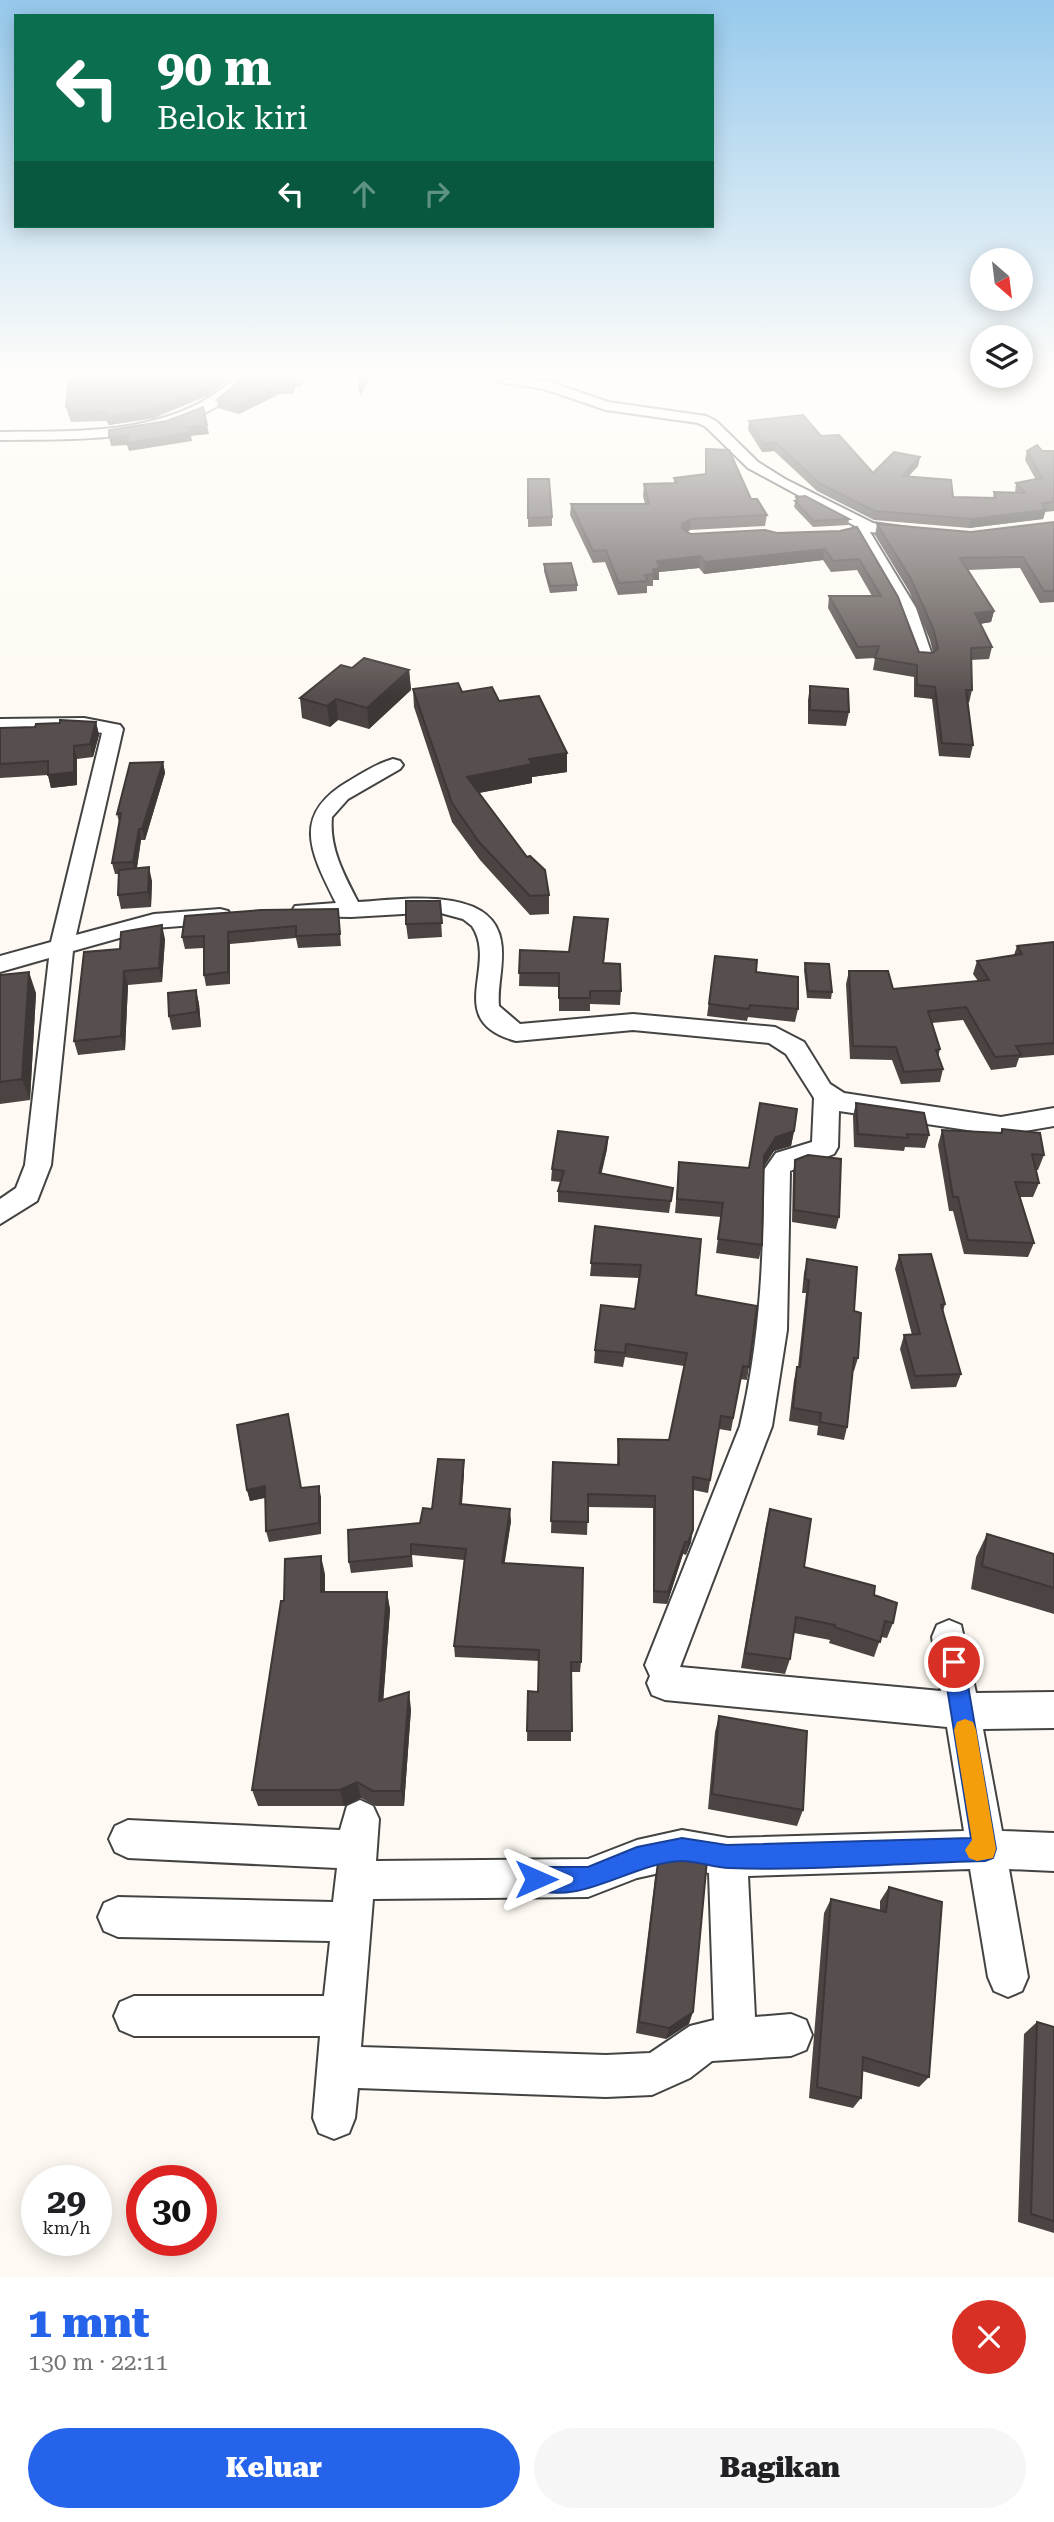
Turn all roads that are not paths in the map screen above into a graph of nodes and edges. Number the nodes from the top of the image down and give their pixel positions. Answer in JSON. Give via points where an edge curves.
{"nodes":[{"id":1,"x":783,"y":484,"type":"edge"},
{"id":2,"x":859,"y":531,"type":"junction"},
{"id":3,"x":925,"y":533,"type":"edge"},
{"id":4,"x":924,"y":659,"type":"edge"},
{"id":5,"x":0,"y":725,"type":"edge"},
{"id":6,"x":393,"y":765,"type":"dead end"},
{"id":7,"x":352,"y":909,"type":"junction"},
{"id":8,"x":276,"y":912,"type":"edge"},
{"id":9,"x":250,"y":913,"type":"edge"},
{"id":10,"x":62,"y":946,"type":"junction"},
{"id":11,"x":0,"y":964,"type":"edge"},
{"id":12,"x":827,"y":1096,"type":"junction"},
{"id":13,"x":1054,"y":1117,"type":"edge"},
{"id":14,"x":0,"y":1213,"type":"edge"},
{"id":15,"x":949,"y":1637,"type":"dead end"},
{"id":16,"x":1054,"y":1710,"type":"edge"},
{"id":17,"x":962,"y":1711,"type":"junction"},
{"id":18,"x":128,"y":1839,"type":"dead end"},
{"id":19,"x":358,"y":1849,"type":"junction"},
{"id":20,"x":985,"y":1849,"type":"junction"},
{"id":21,"x":1054,"y":1852,"type":"edge"},
{"id":22,"x":727,"y":1857,"type":"junction"},
{"id":23,"x":118,"y":1917,"type":"dead end"},
{"id":24,"x":352,"y":1922,"type":"junction"},
{"id":25,"x":1008,"y":1977,"type":"dead end"},
{"id":26,"x":134,"y":2016,"type":"dead end"},
{"id":27,"x":344,"y":2016,"type":"junction"},
{"id":28,"x":791,"y":2035,"type":"dead end"},
{"id":29,"x":735,"y":2040,"type":"junction"},
{"id":30,"x":341,"y":2067,"type":"junction"},
{"id":31,"x":334,"y":2118,"type":"dead end"}],
"edges":[{"from":1,"to":2,"type":"street"},
{"from":2,"to":3,"type":"street"},
{"from":2,"to":4,"type":"street","via":[[911,617]]},
{"from":5,"to":10,"type":"street","via":[[83,724],[113,729]]},
{"from":6,"to":7,"type":"street","via":[[341,796],[322,816],[320,828],[329,864]]},
{"from":7,"to":8,"type":"street"},
{"from":7,"to":12,"type":"street","via":[[437,905],[479,918],[492,946],[486,1000],[489,1012],[516,1033],[633,1022],[775,1035],[795,1048]]},
{"from":9,"to":10,"type":"street","via":[[154,921]]},
{"from":10,"to":11,"type":"street"},
{"from":10,"to":14,"type":"street","via":[[38,1165],[27,1194]]},
{"from":12,"to":13,"type":"street","via":[[846,1104],[1001,1126]]},
{"from":12,"to":17,"type":"street","via":[[825,1147],[787,1158],[777,1170],[778,1282],[766,1389],[664,1674]]},
{"from":15,"to":17,"type":"street"},
{"from":16,"to":17,"type":"street"},
{"from":17,"to":20,"type":"street"},
{"from":18,"to":19,"type":"street"},
{"from":19,"to":22,"type":"street","via":[[588,1878],[637,1859],[682,1849]]},
{"from":19,"to":24,"type":"street"},
{"from":20,"to":21,"type":"street"},
{"from":20,"to":22,"type":"street"},
{"from":20,"to":25,"type":"street"},
{"from":22,"to":29,"type":"street"},
{"from":23,"to":24,"type":"street"},
{"from":24,"to":27,"type":"street"},
{"from":26,"to":27,"type":"street"},
{"from":27,"to":30,"type":"street"},
{"from":28,"to":29,"type":"street"},
{"from":29,"to":30,"type":"street","via":[[705,2040],[652,2074]]},
{"from":30,"to":31,"type":"street"}]}
